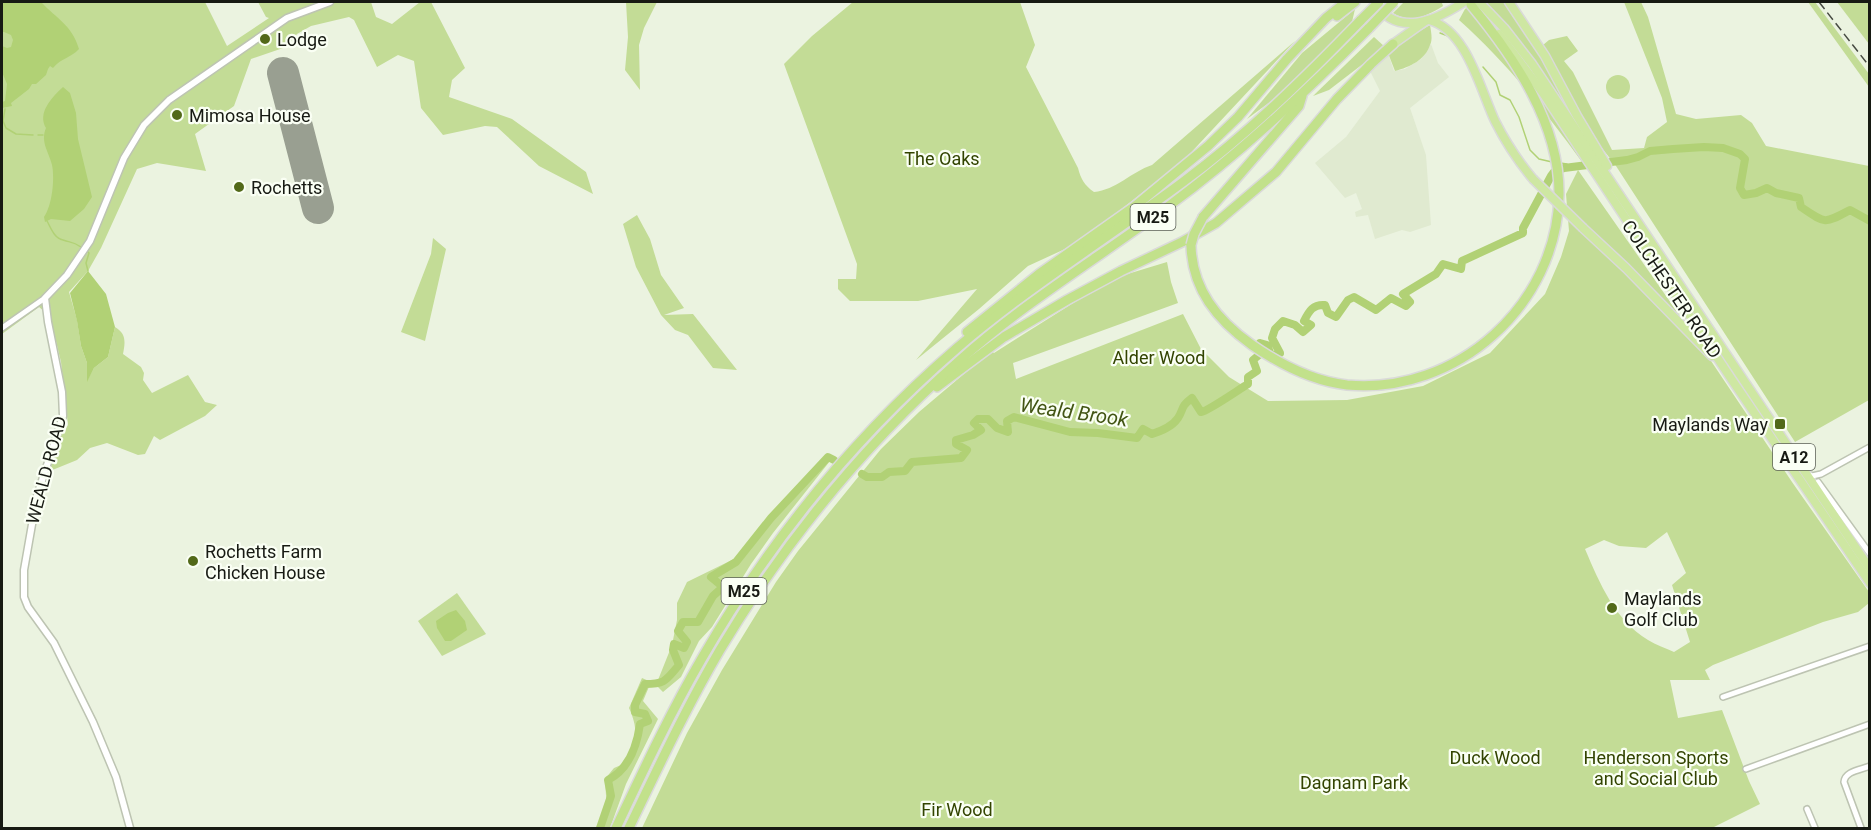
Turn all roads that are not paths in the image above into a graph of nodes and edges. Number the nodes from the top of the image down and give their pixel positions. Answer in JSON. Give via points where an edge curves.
{"nodes":[{"id":1,"x":330,"y":2,"type":"edge"},
{"id":2,"x":1346,"y":2,"type":"edge"},
{"id":3,"x":1355,"y":2,"type":"edge"},
{"id":4,"x":1374,"y":2,"type":"edge"},
{"id":5,"x":1379,"y":2,"type":"edge"},
{"id":6,"x":1394,"y":2,"type":"edge"},
{"id":7,"x":1509,"y":2,"type":"edge"},
{"id":8,"x":1468,"y":3,"type":"edge"},
{"id":9,"x":1427,"y":21,"type":"junction"},
{"id":10,"x":1316,"y":31,"type":"junction"},
{"id":11,"x":1393,"y":44,"type":"joint"},
{"id":12,"x":1303,"y":93,"type":"junction"},
{"id":13,"x":1208,"y":146,"type":"junction"},
{"id":14,"x":1594,"y":158,"type":"junction"},
{"id":15,"x":1602,"y":170,"type":"junction"},
{"id":16,"x":1115,"y":230,"type":"junction"},
{"id":17,"x":45,"y":298,"type":"junction"},
{"id":18,"x":2,"y":328,"type":"edge"},
{"id":19,"x":1723,"y":366,"type":"junction"},
{"id":20,"x":917,"y":385,"type":"junction"},
{"id":21,"x":927,"y":392,"type":"junction"},
{"id":22,"x":1869,"y":447,"type":"edge"},
{"id":23,"x":1821,"y":474,"type":"junction"},
{"id":24,"x":1807,"y":475,"type":"junction"},
{"id":25,"x":1818,"y":481,"type":"junction"},
{"id":26,"x":1819,"y":495,"type":"junction"},
{"id":27,"x":1869,"y":554,"type":"edge"},
{"id":28,"x":1869,"y":569,"type":"edge"},
{"id":29,"x":1869,"y":583,"type":"edge"},
{"id":30,"x":1869,"y":646,"type":"edge"},
{"id":31,"x":1723,"y":697,"type":"dead end"},
{"id":32,"x":1869,"y":724,"type":"edge"},
{"id":33,"x":1869,"y":766,"type":"edge"},
{"id":34,"x":1746,"y":769,"type":"dead end"},
{"id":35,"x":1807,"y":809,"type":"dead end"},
{"id":36,"x":130,"y":828,"type":"edge"},
{"id":37,"x":616,"y":828,"type":"edge"},
{"id":38,"x":629,"y":828,"type":"edge"},
{"id":39,"x":1815,"y":828,"type":"edge"},
{"id":40,"x":1861,"y":828,"type":"edge"}],
"edges":[{"from":1,"to":17,"type":"street","via":[[287,18],[169,100],[144,125],[124,158],[90,241],[67,275]]},
{"from":2,"to":10,"type":"highway","number":"M25"},
{"from":3,"to":10,"type":"highway","number":"M25"},
{"from":4,"to":9,"type":"highway","via":[[1395,20]]},
{"from":5,"to":16,"type":"highway","number":"M25","bridge":true,"via":[[1248,130]]},
{"from":6,"to":12,"type":"highway","number":"M25","bridge":true},
{"from":7,"to":14,"type":"highway","number":"A12","via":[[1545,56]]},
{"from":8,"to":9,"type":"highway"},
{"from":8,"to":12,"type":"highway","number":"M25","bridge":true,"via":[[1498,39],[1540,112],[1554,153],[1559,194],[1555,232],[1538,281],[1498,332],[1437,371],[1406,382],[1371,386],[1306,375],[1267,356],[1239,336],[1215,312],[1198,283],[1191,245],[1203,217],[1299,106]]},
{"from":8,"to":14,"type":"highway","name":"COLCHESTER ROAD","number":"A12","via":[[1501,36]]},
{"from":9,"to":11,"type":"highway"},
{"from":9,"to":19,"type":"highway","number":"A12","bridge":true,"via":[[1445,27],[1468,56],[1501,131],[1533,179]]},
{"from":10,"to":13,"type":"highway","number":"M25"},
{"from":11,"to":21,"type":"highway","number":"M25","via":[[1337,99],[1276,172],[1216,223],[1067,300],[1005,337]]},
{"from":12,"to":21,"type":"highway","number":"M25","via":[[1200,182],[1019,312]]},
{"from":13,"to":16,"type":"highway","number":"M25"},
{"from":13,"to":20,"type":"highway","number":"M25","via":[[1134,207],[983,318],[937,359]]},
{"from":14,"to":15,"type":"highway","name":"COLCHESTER ROAD","number":"A12"},
{"from":15,"to":19,"type":"highway","name":"COLCHESTER ROAD","number":"A12"},
{"from":15,"to":24,"type":"highway","name":"COLCHESTER ROAD","number":"A12"},
{"from":16,"to":20,"type":"highway","number":"M25","via":[[1016,300]]},
{"from":17,"to":18,"type":"street"},
{"from":17,"to":36,"type":"street","name":"WEALD ROAD","via":[[63,416],[37,496],[24,570],[24,597],[54,643],[93,722],[118,783]]},
{"from":19,"to":29,"type":"highway","name":"COLCHESTER ROAD","number":"A12"},
{"from":20,"to":37,"type":"highway","number":"M25","via":[[834,472],[741,594],[680,698]]},
{"from":21,"to":38,"type":"highway","number":"M25","via":[[840,483],[761,586],[695,695]]},
{"from":22,"to":23,"type":"street"},
{"from":23,"to":24,"type":"street"},
{"from":23,"to":25,"type":"street"},
{"from":24,"to":25,"type":"street","name":"COLCHESTER ROAD"},
{"from":24,"to":26,"type":"highway","name":"COLCHESTER ROAD","number":"A12"},
{"from":25,"to":26,"type":"street"},
{"from":25,"to":27,"type":"street","name":"COLCHESTER ROAD"},
{"from":26,"to":28,"type":"highway","name":"COLCHESTER ROAD","number":"A12"},
{"from":30,"to":31,"type":"street"},
{"from":32,"to":34,"type":"street"},
{"from":33,"to":40,"type":"street","via":[[1844,777]]},
{"from":35,"to":39,"type":"street"}]}
